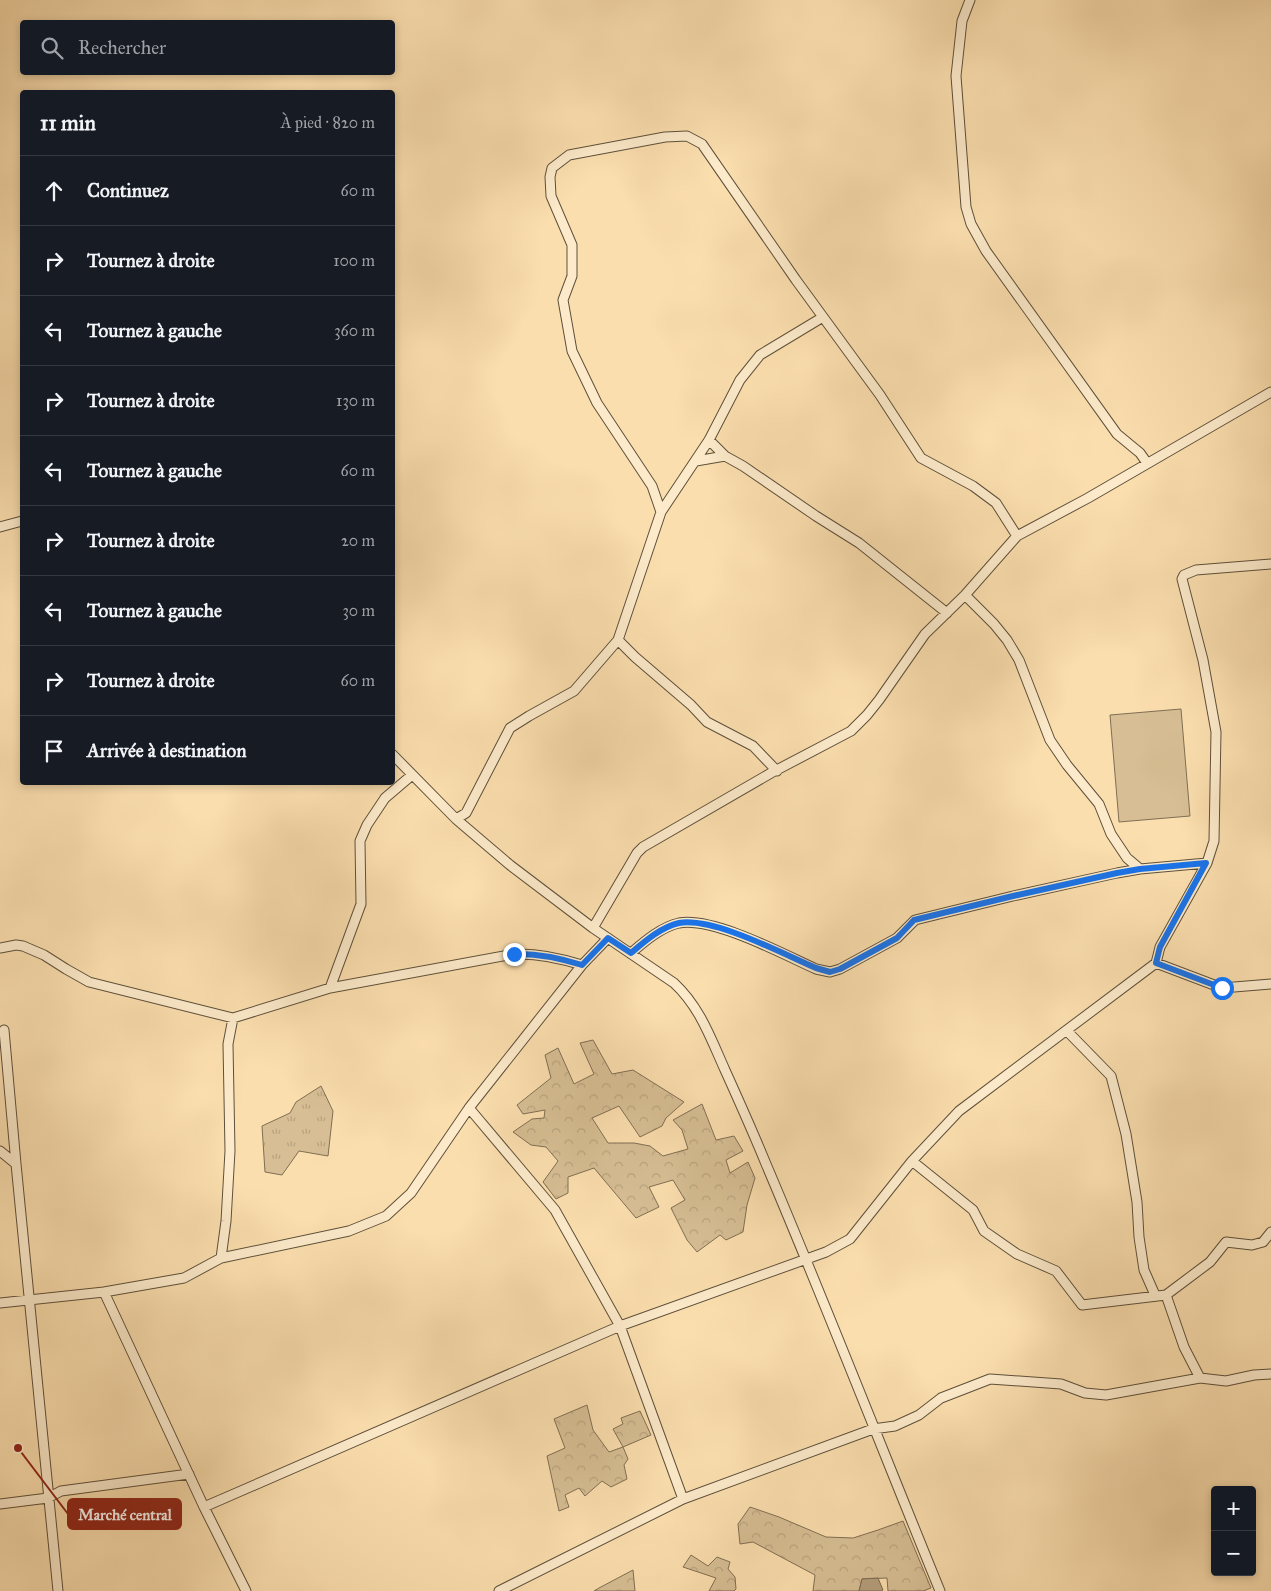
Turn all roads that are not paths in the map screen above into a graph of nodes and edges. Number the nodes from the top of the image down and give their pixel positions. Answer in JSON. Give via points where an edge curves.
{"nodes":[{"id":1,"x":970,"y":0,"type":"edge"},
{"id":2,"x":823,"y":316,"type":"junction"},
{"id":3,"x":1271,"y":392,"type":"edge"},
{"id":4,"x":709,"y":440,"type":"junction"},
{"id":5,"x":725,"y":456,"type":"junction"},
{"id":6,"x":696,"y":461,"type":"junction"},
{"id":7,"x":1147,"y":463,"type":"junction"},
{"id":8,"x":661,"y":512,"type":"junction"},
{"id":9,"x":20,"y":522,"type":"edge"},
{"id":10,"x":0,"y":527,"type":"edge"},
{"id":11,"x":1017,"y":536,"type":"junction"},
{"id":12,"x":1271,"y":564,"type":"edge"},
{"id":13,"x":965,"y":595,"type":"junction"},
{"id":14,"x":947,"y":613,"type":"junction"},
{"id":15,"x":618,"y":640,"type":"junction"},
{"id":16,"x":395,"y":757,"type":"edge"},
{"id":17,"x":777,"y":770,"type":"junction"},
{"id":18,"x":412,"y":775,"type":"junction"},
{"id":19,"x":456,"y":819,"type":"junction"},
{"id":20,"x":1206,"y":863,"type":"junction"},
{"id":21,"x":1140,"y":869,"type":"junction"},
{"id":22,"x":592,"y":928,"type":"junction"},
{"id":23,"x":608,"y":938,"type":"junction"},
{"id":24,"x":0,"y":948,"type":"edge"},
{"id":25,"x":631,"y":953,"type":"junction"},
{"id":26,"x":1156,"y":963,"type":"junction"},
{"id":27,"x":582,"y":965,"type":"junction"},
{"id":28,"x":1271,"y":984,"type":"edge"},
{"id":29,"x":330,"y":988,"type":"junction"},
{"id":30,"x":233,"y":1018,"type":"junction"},
{"id":31,"x":4,"y":1030,"type":"dead end"},
{"id":32,"x":1067,"y":1031,"type":"junction"},
{"id":33,"x":469,"y":1108,"type":"junction"},
{"id":34,"x":0,"y":1150,"type":"edge"},
{"id":35,"x":912,"y":1161,"type":"junction"},
{"id":36,"x":16,"y":1164,"type":"junction"},
{"id":37,"x":1271,"y":1232,"type":"edge"},
{"id":38,"x":221,"y":1258,"type":"junction"},
{"id":39,"x":806,"y":1258,"type":"junction"},
{"id":40,"x":104,"y":1292,"type":"junction"},
{"id":41,"x":1155,"y":1295,"type":"junction"},
{"id":42,"x":1166,"y":1295,"type":"junction"},
{"id":43,"x":29,"y":1300,"type":"junction"},
{"id":44,"x":0,"y":1303,"type":"edge"},
{"id":45,"x":620,"y":1326,"type":"junction"},
{"id":46,"x":1271,"y":1374,"type":"edge"},
{"id":47,"x":1200,"y":1378,"type":"junction"},
{"id":48,"x":873,"y":1429,"type":"junction"},
{"id":49,"x":190,"y":1474,"type":"junction"},
{"id":50,"x":48,"y":1498,"type":"junction"},
{"id":51,"x":683,"y":1499,"type":"junction"},
{"id":52,"x":0,"y":1504,"type":"edge"},
{"id":53,"x":204,"y":1507,"type":"junction"},
{"id":54,"x":58,"y":1591,"type":"edge"},
{"id":55,"x":246,"y":1591,"type":"edge"},
{"id":56,"x":500,"y":1591,"type":"edge"},
{"id":57,"x":940,"y":1591,"type":"edge"}],
"edges":[{"from":1,"to":7,"type":"street","via":[[962,21],[956,76],[966,207],[971,224],[986,251],[1117,434]]},
{"from":2,"to":4,"type":"street","via":[[760,355],[740,380]]},
{"from":2,"to":8,"type":"street","via":[[702,144],[687,136],[665,137],[568,155],[552,168],[551,196],[572,245],[572,276],[563,300],[572,351],[597,403],[652,486]]},
{"from":2,"to":11,"type":"street","via":[[921,458],[973,486],[996,503]]},
{"from":3,"to":7,"type":"street"},
{"from":4,"to":5,"type":"street"},
{"from":4,"to":6,"type":"street"},
{"from":5,"to":6,"type":"street"},
{"from":5,"to":14,"type":"street","via":[[859,543]]},
{"from":6,"to":8,"type":"street"},
{"from":7,"to":11,"type":"street"},
{"from":8,"to":15,"type":"street"},
{"from":9,"to":10,"type":"street"},
{"from":11,"to":13,"type":"street"},
{"from":12,"to":20,"type":"street","via":[[1196,570],[1182,579],[1203,660],[1216,732],[1214,841]]},
{"from":13,"to":14,"type":"street"},
{"from":13,"to":21,"type":"street","via":[[1007,640],[1050,740],[1099,804],[1111,834],[1126,858]]},
{"from":14,"to":17,"type":"street","via":[[925,634],[867,715],[851,731]]},
{"from":15,"to":17,"type":"street","via":[[707,722],[752,746]]},
{"from":15,"to":19,"type":"street","via":[[574,691],[510,728],[466,813]]},
{"from":16,"to":18,"type":"street"},
{"from":17,"to":22,"type":"street","via":[[643,847]]},
{"from":18,"to":19,"type":"street"},
{"from":18,"to":29,"type":"street","via":[[385,798],[360,841],[361,904]]},
{"from":19,"to":22,"type":"street"},
{"from":20,"to":21,"type":"street"},
{"from":20,"to":26,"type":"street","via":[[1160,947]]},
{"from":21,"to":25,"type":"street","via":[[914,920],[897,938],[830,972],[706,924],[670,926]]},
{"from":22,"to":23,"type":"street"},
{"from":23,"to":25,"type":"street"},
{"from":23,"to":27,"type":"street"},
{"from":24,"to":30,"type":"street","via":[[23,946],[89,982]]},
{"from":25,"to":39,"type":"street","via":[[679,988],[700,1014]]},
{"from":26,"to":28,"type":"street","via":[[1222,988]]},
{"from":26,"to":32,"type":"street"},
{"from":27,"to":29,"type":"street","via":[[559,957],[514,954]]},
{"from":27,"to":33,"type":"street"},
{"from":29,"to":30,"type":"street"},
{"from":30,"to":38,"type":"street","via":[[228,1044],[230,1151]]},
{"from":31,"to":36,"type":"street"},
{"from":32,"to":35,"type":"street","via":[[959,1111]]},
{"from":32,"to":41,"type":"street","via":[[1111,1076],[1126,1134],[1144,1270]]},
{"from":33,"to":38,"type":"street","via":[[412,1192],[386,1216],[349,1230]]},
{"from":33,"to":45,"type":"street","via":[[555,1210]]},
{"from":34,"to":36,"type":"street"},
{"from":35,"to":39,"type":"street","via":[[850,1239]]},
{"from":35,"to":41,"type":"street","via":[[972,1210],[984,1231],[1017,1254],[1056,1271],[1082,1305]]},
{"from":36,"to":43,"type":"street"},
{"from":37,"to":42,"type":"street","via":[[1263,1242],[1252,1245],[1226,1242],[1210,1262]]},
{"from":38,"to":40,"type":"street","via":[[184,1278]]},
{"from":39,"to":45,"type":"street"},
{"from":39,"to":48,"type":"street"},
{"from":40,"to":43,"type":"street"},
{"from":40,"to":49,"type":"street"},
{"from":41,"to":42,"type":"street"},
{"from":42,"to":47,"type":"street","via":[[1184,1347]]},
{"from":43,"to":44,"type":"street"},
{"from":43,"to":50,"type":"street"},
{"from":45,"to":51,"type":"street"},
{"from":45,"to":53,"type":"street"},
{"from":46,"to":47,"type":"street","via":[[1226,1381]]},
{"from":47,"to":48,"type":"street","via":[[1106,1395],[1085,1393],[1061,1384],[990,1379],[941,1398],[919,1415],[894,1426]]},
{"from":48,"to":51,"type":"street"},
{"from":48,"to":57,"type":"street"},
{"from":49,"to":50,"type":"street","via":[[61,1491]]},
{"from":49,"to":53,"type":"street"},
{"from":50,"to":52,"type":"street"},
{"from":50,"to":54,"type":"street"},
{"from":51,"to":56,"type":"street"},
{"from":53,"to":55,"type":"street"}]}
